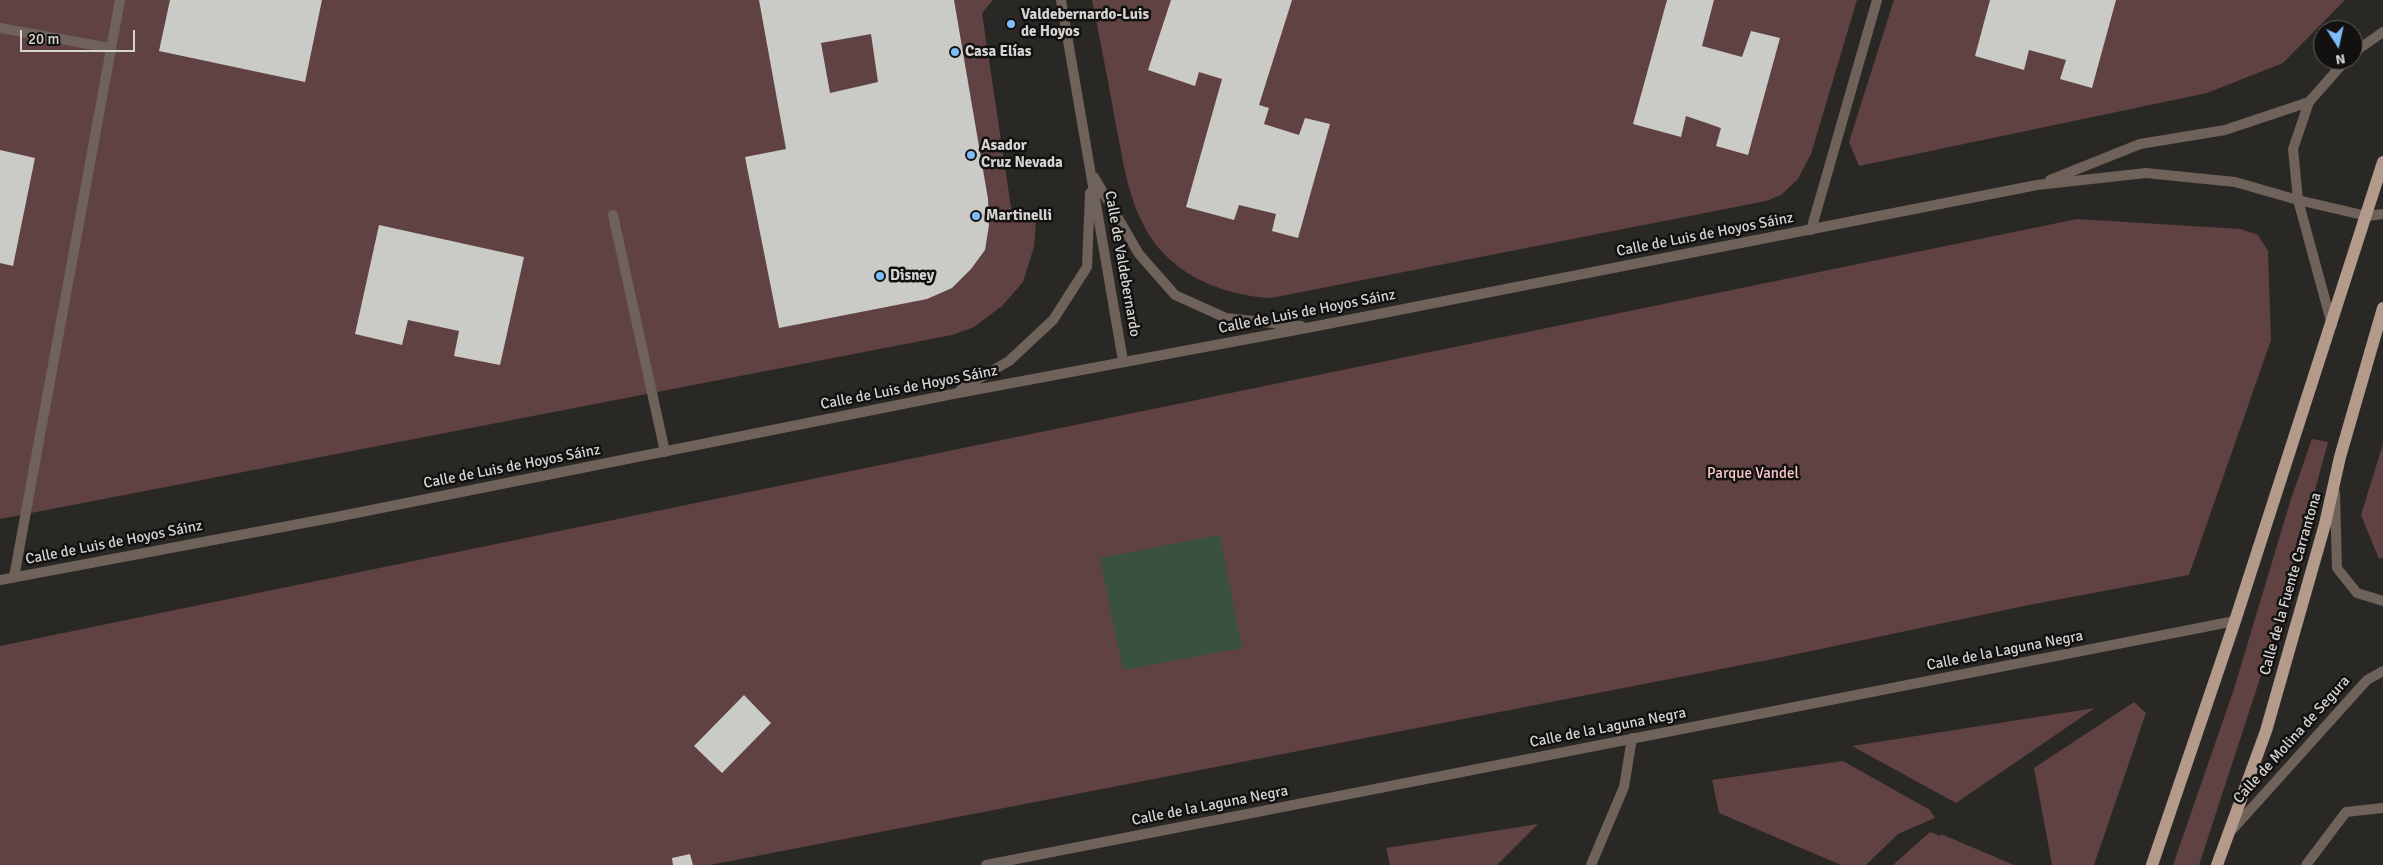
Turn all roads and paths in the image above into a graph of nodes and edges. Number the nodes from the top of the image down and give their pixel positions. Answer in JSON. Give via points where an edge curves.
{"nodes":[{"id":1,"x":120,"y":0,"type":"edge"},
{"id":2,"x":1060,"y":0,"type":"edge"},
{"id":3,"x":1877,"y":0,"type":"edge"},
{"id":4,"x":0,"y":28,"type":"edge"},
{"id":5,"x":2383,"y":32,"type":"edge"},
{"id":6,"x":2363,"y":46,"type":"edge"},
{"id":7,"x":110,"y":48,"type":"junction"},
{"id":8,"x":2337,"y":70,"type":"edge"},
{"id":9,"x":2309,"y":102,"type":"junction"},
{"id":10,"x":2383,"y":162,"type":"edge"},
{"id":11,"x":1091,"y":172,"type":"junction"},
{"id":12,"x":2037,"y":185,"type":"junction"},
{"id":13,"x":2298,"y":200,"type":"junction"},
{"id":14,"x":2383,"y":214,"type":"edge"},
{"id":15,"x":612,"y":215,"type":"dead end"},
{"id":16,"x":2367,"y":216,"type":"junction"},
{"id":17,"x":1811,"y":230,"type":"junction"},
{"id":18,"x":2383,"y":308,"type":"edge"},
{"id":19,"x":2332,"y":325,"type":"junction"},
{"id":20,"x":1312,"y":327,"type":"junction"},
{"id":21,"x":1124,"y":361,"type":"junction"},
{"id":22,"x":953,"y":394,"type":"junction"},
{"id":23,"x":665,"y":452,"type":"junction"},
{"id":24,"x":2335,"y":486,"type":"junction"},
{"id":25,"x":14,"y":577,"type":"junction"},
{"id":26,"x":0,"y":580,"type":"edge"},
{"id":27,"x":2383,"y":601,"type":"edge"},
{"id":28,"x":2235,"y":621,"type":"junction"},
{"id":29,"x":2383,"y":671,"type":"edge"},
{"id":30,"x":1632,"y":738,"type":"junction"},
{"id":31,"x":2383,"y":808,"type":"edge"},
{"id":32,"x":2228,"y":834,"type":"junction"},
{"id":33,"x":986,"y":865,"type":"edge"},
{"id":34,"x":1591,"y":865,"type":"edge"},
{"id":35,"x":2152,"y":865,"type":"edge"},
{"id":36,"x":2217,"y":865,"type":"edge"},
{"id":37,"x":2306,"y":865,"type":"edge"}],
"edges":[{"from":1,"to":7,"type":"street","name":"Calle de Luis de Hoyos Sáinz"},
{"from":2,"to":11,"type":"street","name":"Calle de Valdebernardo"},
{"from":3,"to":17,"type":"street","name":"Calle de Luis de Hoyos Sáinz"},
{"from":4,"to":7,"type":"street"},
{"from":5,"to":6,"type":"street"},
{"from":7,"to":25,"type":"street","name":"Calle de Luis de Hoyos Sáinz"},
{"from":8,"to":9,"type":"street"},
{"from":9,"to":12,"type":"street","name":"Calle de Luis de Hoyos Sáinz","via":[[2225,130],[2140,144]]},
{"from":9,"to":13,"type":"street","via":[[2293,149]]},
{"from":10,"to":16,"type":"main road"},
{"from":11,"to":20,"type":"street","name":"Calle de Valdebernardo","via":[[1139,254],[1174,296],[1226,318]]},
{"from":11,"to":21,"type":"street","name":"Calle de Valdebernardo"},
{"from":11,"to":22,"type":"street","name":"Calle de Valdebernardo","via":[[1087,267],[1053,320],[1010,361]]},
{"from":12,"to":13,"type":"street","name":"Calle de Luis de Hoyos Sáinz","via":[[2146,173],[2235,182]]},
{"from":12,"to":17,"type":"street","name":"Calle de Luis de Hoyos Sáinz"},
{"from":13,"to":16,"type":"street","name":"Calle de Luis de Hoyos Sáinz"},
{"from":13,"to":19,"type":"street"},
{"from":14,"to":16,"type":"street","name":"Calle de Luis de Hoyos Sáinz"},
{"from":15,"to":23,"type":"street"},
{"from":16,"to":19,"type":"main road"},
{"from":17,"to":20,"type":"street","name":"Calle de Luis de Hoyos Sáinz"},
{"from":18,"to":24,"type":"main road","name":"Calle de la Fuente Carrantona","via":[[2340,457]]},
{"from":19,"to":28,"type":"main road"},
{"from":20,"to":21,"type":"street","name":"Calle de Luis de Hoyos Sáinz"},
{"from":21,"to":22,"type":"street","name":"Calle de Luis de Hoyos Sáinz"},
{"from":22,"to":23,"type":"street","name":"Calle de Luis de Hoyos Sáinz"},
{"from":23,"to":25,"type":"street","name":"Calle de Luis de Hoyos Sáinz"},
{"from":24,"to":27,"type":"street","via":[[2337,568],[2357,593]]},
{"from":24,"to":32,"type":"main road","name":"Calle de la Fuente Carrantona","via":[[2266,731]]},
{"from":25,"to":26,"type":"street","name":"Calle de Luis de Hoyos Sáinz"},
{"from":28,"to":30,"type":"street","name":"Calle de la Laguna Negra"},
{"from":28,"to":35,"type":"main road"},
{"from":29,"to":32,"type":"street","name":"Calle de Molina de Segura","via":[[2367,680]]},
{"from":30,"to":33,"type":"street","name":"Calle de la Laguna Negra"},
{"from":30,"to":34,"type":"street","via":[[1624,787]]},
{"from":31,"to":37,"type":"street","via":[[2346,812]]},
{"from":32,"to":36,"type":"main road","name":"Calle de la Fuente Carrantona"}]}
